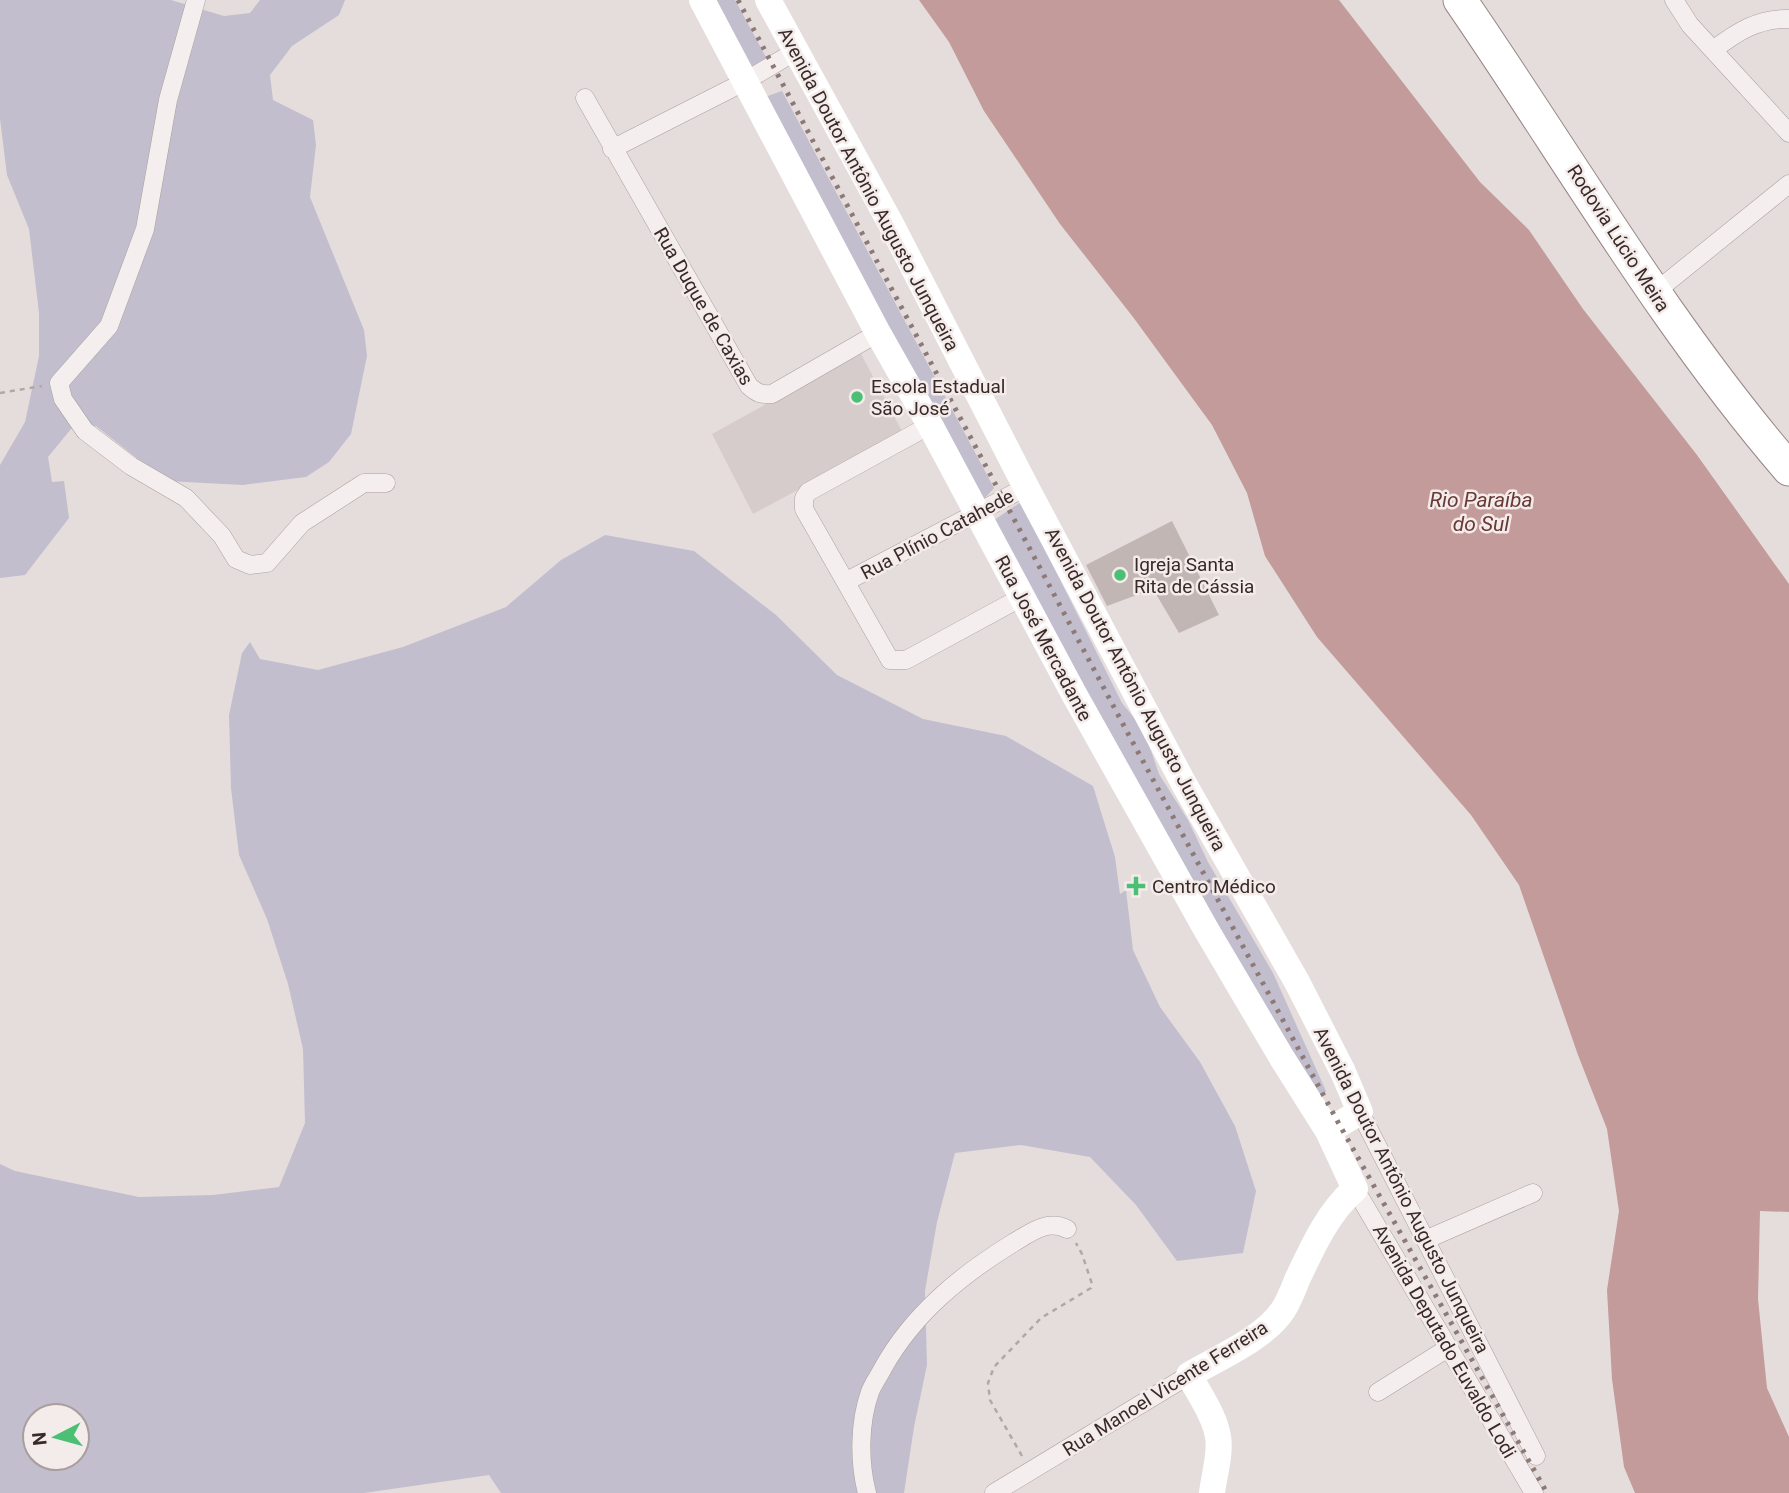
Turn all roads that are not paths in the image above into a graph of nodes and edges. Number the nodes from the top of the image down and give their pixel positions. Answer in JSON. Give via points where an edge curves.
{"nodes":[{"id":1,"x":196,"y":0,"type":"edge"},
{"id":2,"x":702,"y":0,"type":"edge"},
{"id":3,"x":768,"y":0,"type":"edge"},
{"id":4,"x":1460,"y":0,"type":"edge"},
{"id":5,"x":1674,"y":0,"type":"edge"},
{"id":6,"x":1789,"y":19,"type":"edge"},
{"id":7,"x":1713,"y":50,"type":"junction"},
{"id":8,"x":796,"y":51,"type":"junction"},
{"id":9,"x":744,"y":82,"type":"junction"},
{"id":10,"x":585,"y":98,"type":"dead end"},
{"id":11,"x":1789,"y":133,"type":"edge"},
{"id":12,"x":612,"y":149,"type":"junction"},
{"id":13,"x":1789,"y":184,"type":"edge"},
{"id":14,"x":1654,"y":293,"type":"junction"},
{"id":15,"x":878,"y":333,"type":"junction"},
{"id":16,"x":930,"y":425,"type":"junction"},
{"id":17,"x":1789,"y":469,"type":"edge"},
{"id":18,"x":386,"y":483,"type":"dead end"},
{"id":19,"x":1026,"y":487,"type":"junction"},
{"id":20,"x":978,"y":514,"type":"junction"},
{"id":21,"x":846,"y":581,"type":"junction"},
{"id":22,"x":1022,"y":597,"type":"junction"},
{"id":23,"x":1360,"y":1112,"type":"junction"},
{"id":24,"x":1328,"y":1131,"type":"junction"},
{"id":25,"x":1355,"y":1189,"type":"junction"},
{"id":26,"x":1533,"y":1193,"type":"dead end"},
{"id":27,"x":1067,"y":1228,"type":"road end"},
{"id":28,"x":1425,"y":1240,"type":"junction"},
{"id":29,"x":1448,"y":1348,"type":"junction"},
{"id":30,"x":1189,"y":1375,"type":"junction"},
{"id":31,"x":1378,"y":1392,"type":"dead end"},
{"id":32,"x":1536,"y":1456,"type":"dead end"},
{"id":33,"x":867,"y":1493,"type":"edge"},
{"id":34,"x":994,"y":1493,"type":"edge"},
{"id":35,"x":1212,"y":1493,"type":"edge"},
{"id":36,"x":1534,"y":1493,"type":"edge"}],
"edges":[{"from":1,"to":18,"type":"street","via":[[168,100],[145,229],[109,326],[59,383],[64,399],[85,431],[131,466],[186,498],[242,563],[267,563],[302,523],[364,483]]},
{"from":2,"to":9,"type":"street","name":"Rua José Mercadante"},
{"from":3,"to":8,"type":"street","name":"Avenida Doutor Antônio Augusto Junqueira"},
{"from":4,"to":14,"type":"highway","name":"Rodovia Lúcio Meira"},
{"from":5,"to":7,"type":"street"},
{"from":6,"to":7,"type":"street","via":[[1751,24]]},
{"from":7,"to":11,"type":"street"},
{"from":8,"to":9,"type":"street"},
{"from":8,"to":19,"type":"street","name":"Avenida Doutor Antônio Augusto Junqueira"},
{"from":9,"to":12,"type":"street"},
{"from":9,"to":15,"type":"street","name":"Rua José Mercadante"},
{"from":10,"to":12,"type":"street","name":"Rua Duque de Caxias"},
{"from":12,"to":15,"type":"street","name":"Rua Duque de Caxias","via":[[755,393],[772,394]]},
{"from":13,"to":14,"type":"street"},
{"from":14,"to":17,"type":"highway","name":"Rodovia Lúcio Meira"},
{"from":15,"to":16,"type":"street","name":"Rua José Mercadante"},
{"from":16,"to":20,"type":"street","name":"Rua José Mercadante"},
{"from":16,"to":21,"type":"street","via":[[804,498],[804,509]]},
{"from":19,"to":20,"type":"street","name":"Rua Plínio Catahede"},
{"from":19,"to":23,"type":"street","name":"Avenida Doutor Antônio Augusto Junqueira","via":[[1184,784],[1297,982]]},
{"from":20,"to":21,"type":"street","name":"Rua Plínio Catahede"},
{"from":20,"to":22,"type":"street","name":"Rua José Mercadante"},
{"from":21,"to":22,"type":"street","via":[[893,662],[906,660]]},
{"from":22,"to":24,"type":"street","name":"Rua José Mercadante","via":[[1207,931]]},
{"from":23,"to":24,"type":"street"},
{"from":23,"to":28,"type":"street","name":"Avenida Doutor Antônio Augusto Junqueira"},
{"from":24,"to":25,"type":"street","name":"Rua José Mercadante"},
{"from":25,"to":29,"type":"street","name":"Avenida Deputado Euvaldo Lodi"},
{"from":25,"to":30,"type":"street","name":"Rua Manoel Vicente Ferreira","via":[[1328,1221],[1283,1310],[1268,1327]]},
{"from":26,"to":28,"type":"street"},
{"from":27,"to":33,"type":"street","via":[[1058,1224],[1035,1230],[996,1254],[954,1283],[911,1327],[870,1392],[862,1434]]},
{"from":28,"to":32,"type":"street","name":"Avenida Doutor Antônio Augusto Junqueira"},
{"from":29,"to":31,"type":"street"},
{"from":29,"to":36,"type":"street","name":"Avenida Deputado Euvaldo Lodi"},
{"from":30,"to":34,"type":"street","name":"Rua Manoel Vicente Ferreira"},
{"from":30,"to":35,"type":"street","via":[[1218,1436]]}]}
